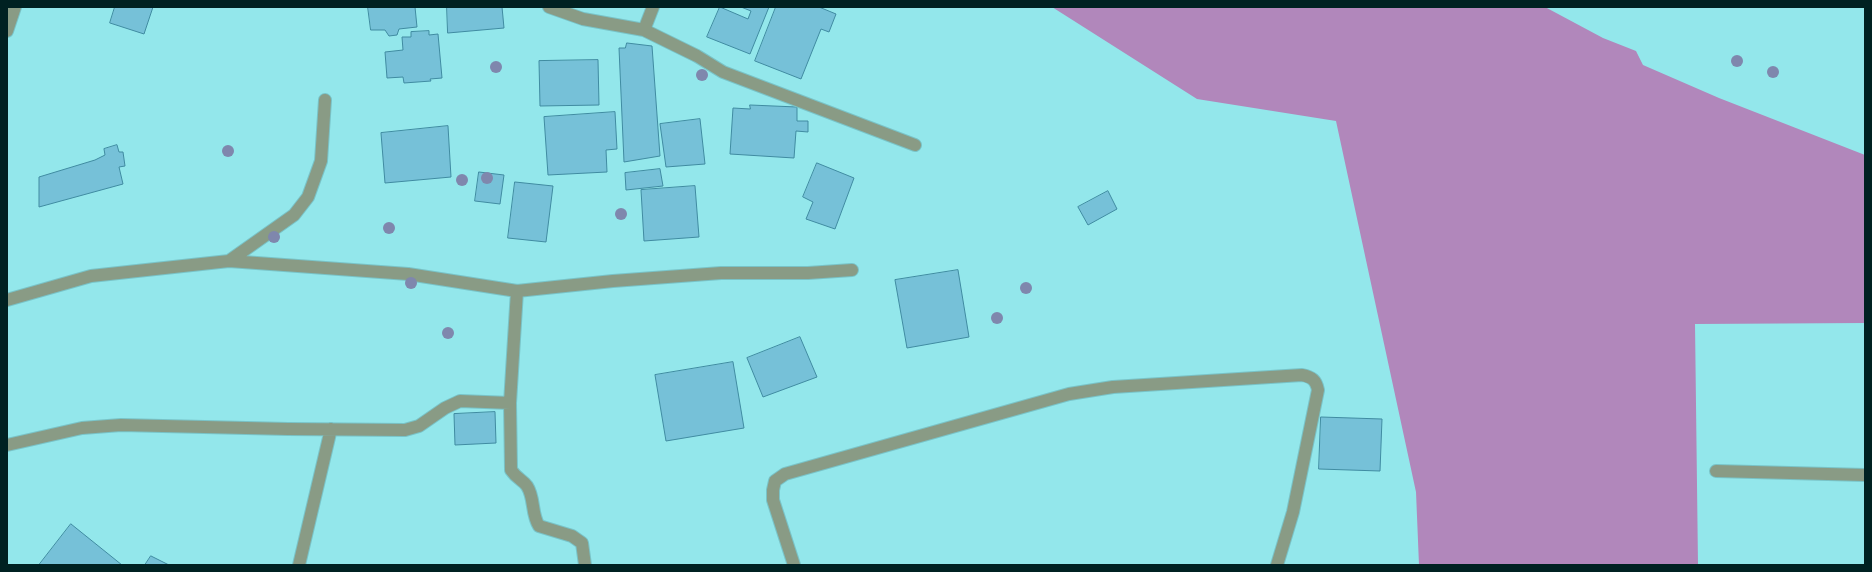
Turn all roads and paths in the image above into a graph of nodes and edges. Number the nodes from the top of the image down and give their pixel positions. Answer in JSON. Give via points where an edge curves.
{"nodes":[{"id":1,"x":15,"y":7,"type":"edge"},
{"id":2,"x":550,"y":7,"type":"edge"},
{"id":3,"x":653,"y":7,"type":"edge"},
{"id":4,"x":644,"y":30,"type":"junction"},
{"id":5,"x":7,"y":31,"type":"edge"},
{"id":6,"x":325,"y":100,"type":"dead end"},
{"id":7,"x":915,"y":145,"type":"dead end"},
{"id":8,"x":229,"y":261,"type":"junction"},
{"id":9,"x":852,"y":270,"type":"dead end"},
{"id":10,"x":517,"y":291,"type":"junction"},
{"id":11,"x":7,"y":300,"type":"edge"},
{"id":12,"x":510,"y":403,"type":"junction"},
{"id":13,"x":331,"y":429,"type":"junction"},
{"id":14,"x":7,"y":445,"type":"edge"},
{"id":15,"x":1716,"y":471,"type":"dead end"},
{"id":16,"x":1865,"y":475,"type":"edge"},
{"id":17,"x":299,"y":565,"type":"edge"},
{"id":18,"x":585,"y":565,"type":"edge"},
{"id":19,"x":794,"y":565,"type":"edge"},
{"id":20,"x":1277,"y":565,"type":"edge"}],
"edges":[{"from":1,"to":5,"type":"street"},
{"from":2,"to":4,"type":"street","via":[[583,19]]},
{"from":3,"to":4,"type":"street"},
{"from":4,"to":7,"type":"street","via":[[723,72]]},
{"from":6,"to":8,"type":"street","via":[[321,161],[308,197],[294,215]]},
{"from":8,"to":10,"type":"street","via":[[408,274]]},
{"from":8,"to":11,"type":"street","via":[[91,276]]},
{"from":9,"to":10,"type":"street","via":[[721,273]]},
{"from":10,"to":12,"type":"street"},
{"from":12,"to":13,"type":"street","via":[[460,401],[419,426],[405,430]]},
{"from":12,"to":18,"type":"street","via":[[511,470],[516,478],[526,485],[531,495],[534,519],[539,526],[572,536],[582,543]]},
{"from":13,"to":14,"type":"street","via":[[121,425],[82,428]]},
{"from":13,"to":17,"type":"street"},
{"from":15,"to":16,"type":"street"},
{"from":19,"to":20,"type":"street","via":[[773,500],[775,481],[785,474],[1069,394],[1114,387],[1302,375],[1311,377],[1318,390],[1294,512]]}]}
